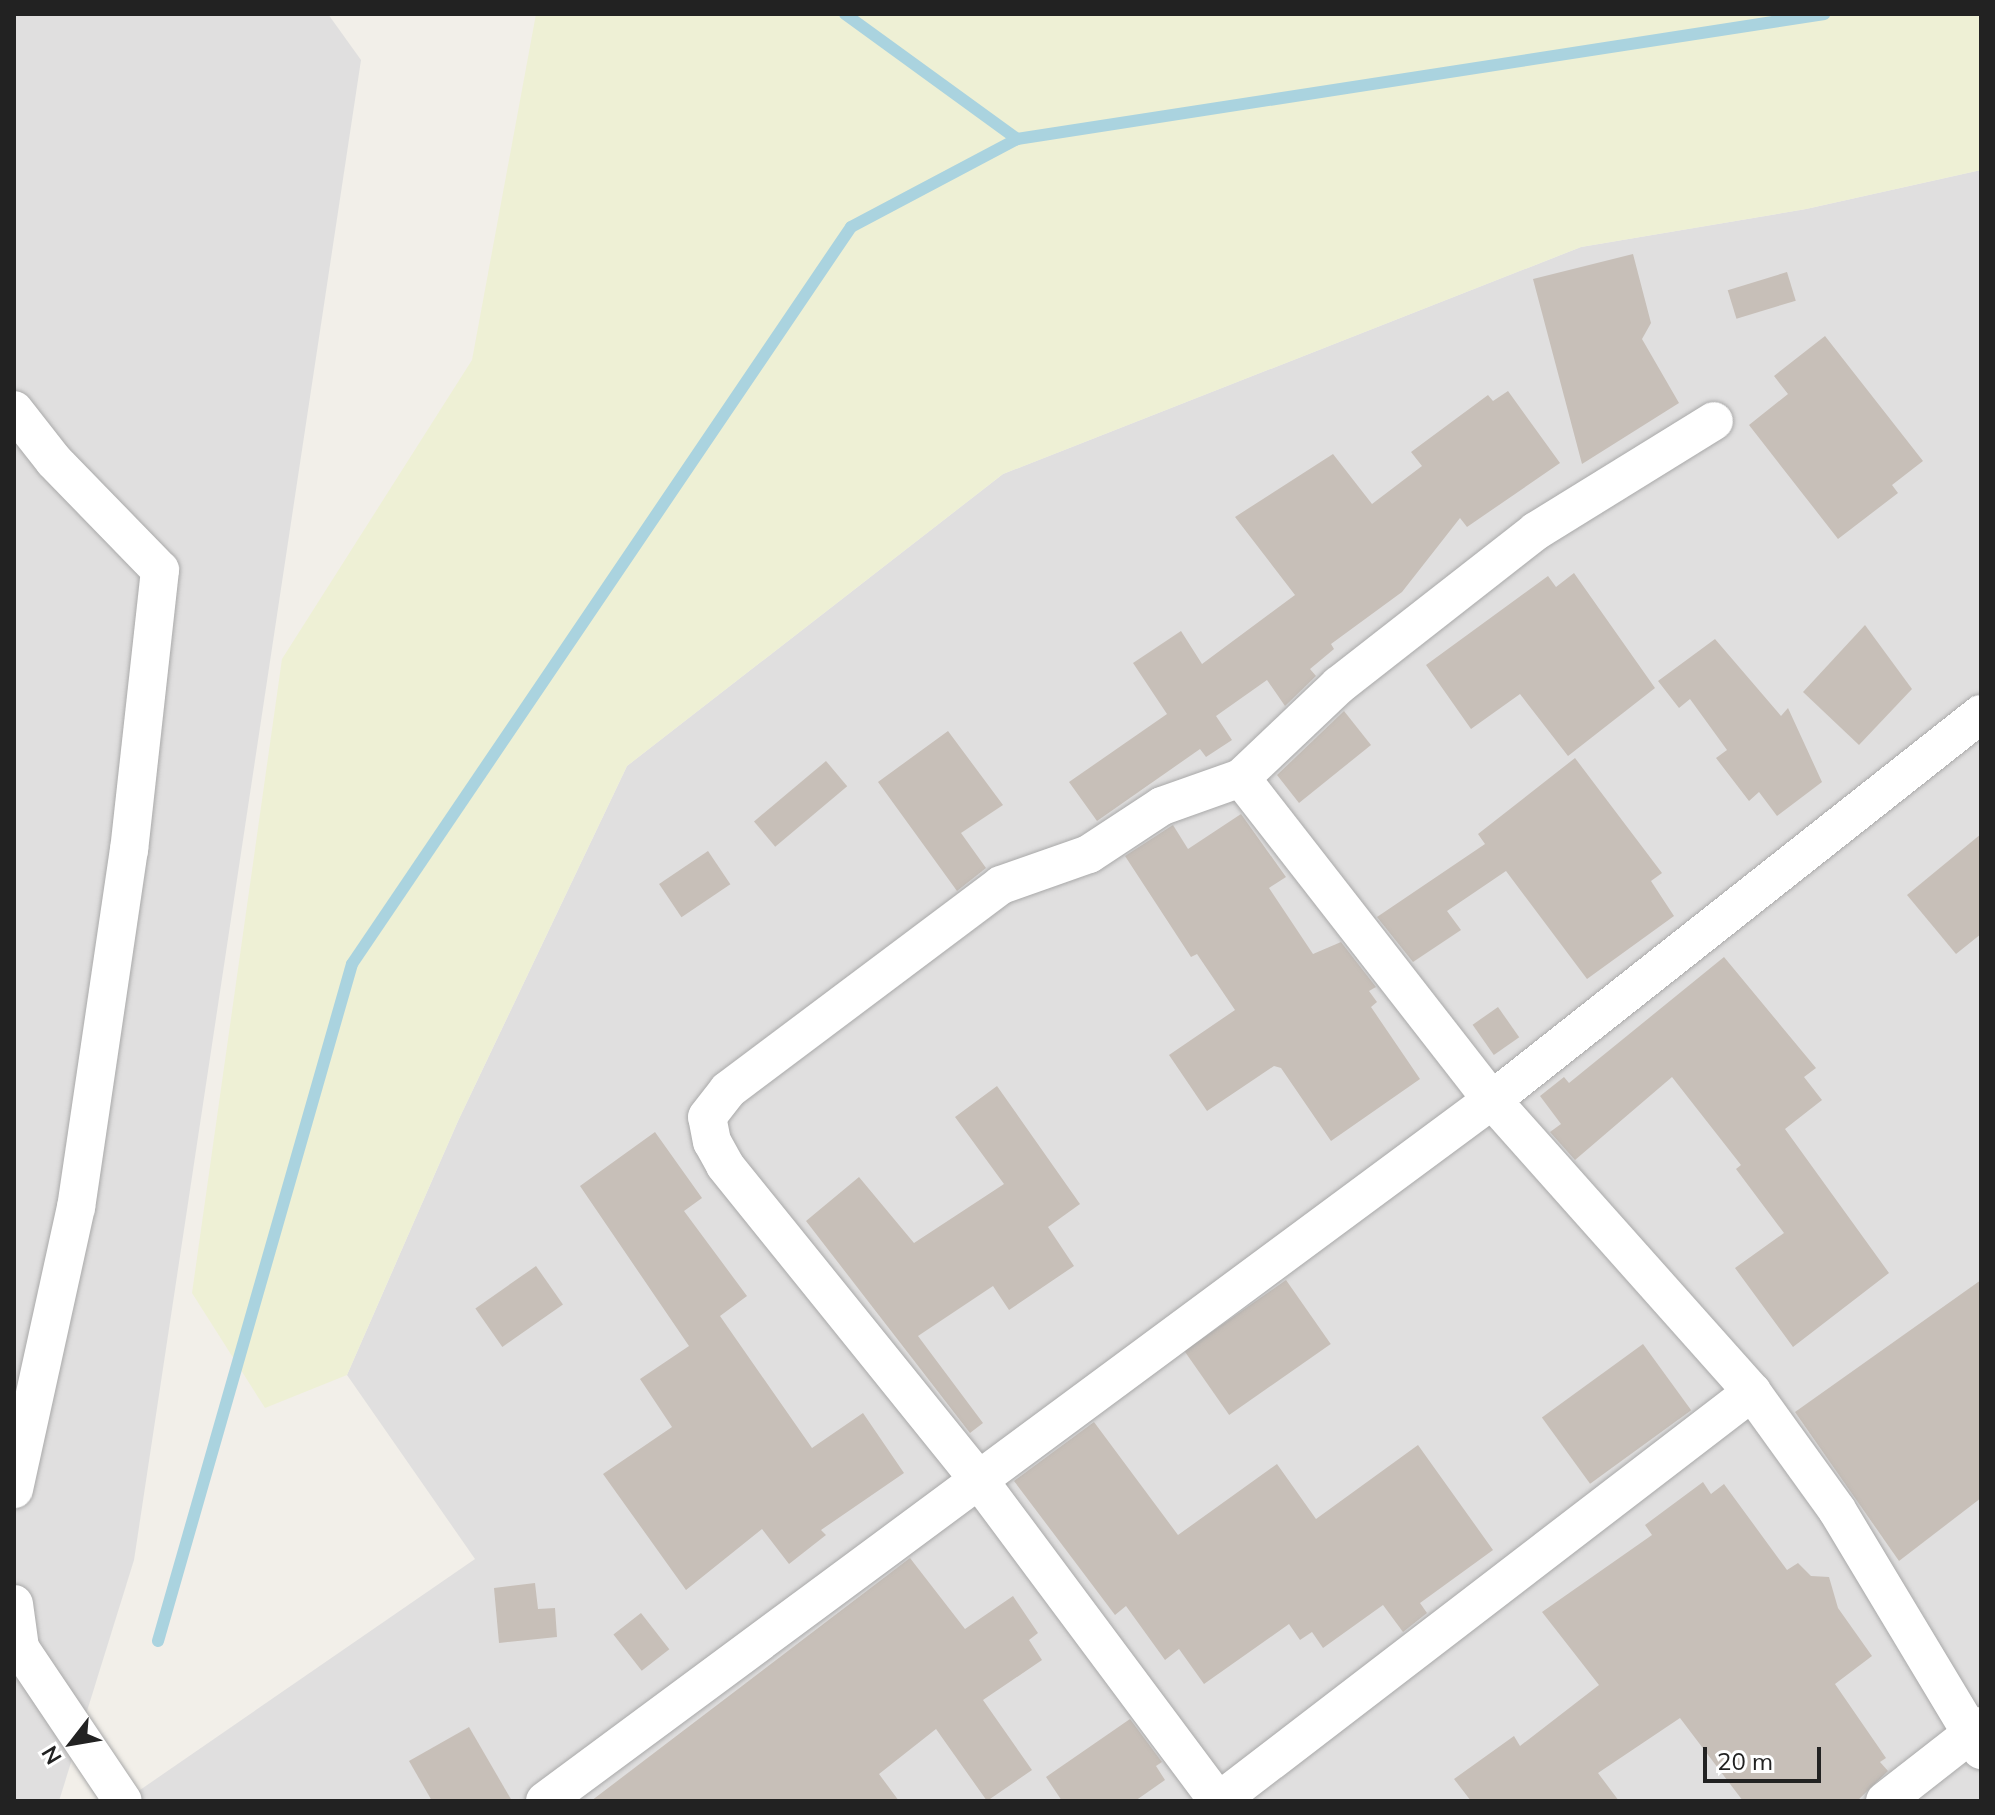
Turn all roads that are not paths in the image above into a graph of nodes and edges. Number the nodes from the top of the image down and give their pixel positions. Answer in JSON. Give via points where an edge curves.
{"nodes":[{"id":1,"x":14,"y":410,"type":"edge"},
{"id":2,"x":1714,"y":421,"type":"dead end"},
{"id":3,"x":1981,"y":714,"type":"edge"},
{"id":4,"x":1241,"y":778,"type":"junction"},
{"id":5,"x":1492,"y":1100,"type":"junction"},
{"id":6,"x":1752,"y":1392,"type":"junction"},
{"id":7,"x":978,"y":1479,"type":"junction"},
{"id":8,"x":14,"y":1489,"type":"edge"},
{"id":9,"x":14,"y":1604,"type":"edge"},
{"id":10,"x":1977,"y":1737,"type":"edge"},
{"id":11,"x":123,"y":1801,"type":"edge"},
{"id":12,"x":545,"y":1801,"type":"edge"},
{"id":13,"x":1219,"y":1801,"type":"edge"},
{"id":14,"x":1885,"y":1801,"type":"edge"}],
"edges":[{"from":1,"to":8,"type":"street","via":[[54,461],[160,570],[129,849],[76,1207]]},
{"from":2,"to":4,"type":"street","via":[[1536,531],[1339,685]]},
{"from":3,"to":5,"type":"street"},
{"from":4,"to":5,"type":"street"},
{"from":4,"to":7,"type":"street","via":[[1162,806],[1089,854],[1001,885],[728,1090],[707,1117],[712,1142],[725,1165]]},
{"from":5,"to":6,"type":"street"},
{"from":5,"to":7,"type":"street"},
{"from":6,"to":10,"type":"street","via":[[1837,1510]]},
{"from":6,"to":13,"type":"street"},
{"from":7,"to":12,"type":"street","via":[[635,1740]]},
{"from":7,"to":13,"type":"street"},
{"from":9,"to":11,"type":"street","via":[[20,1648]]},
{"from":10,"to":14,"type":"street"}]}
